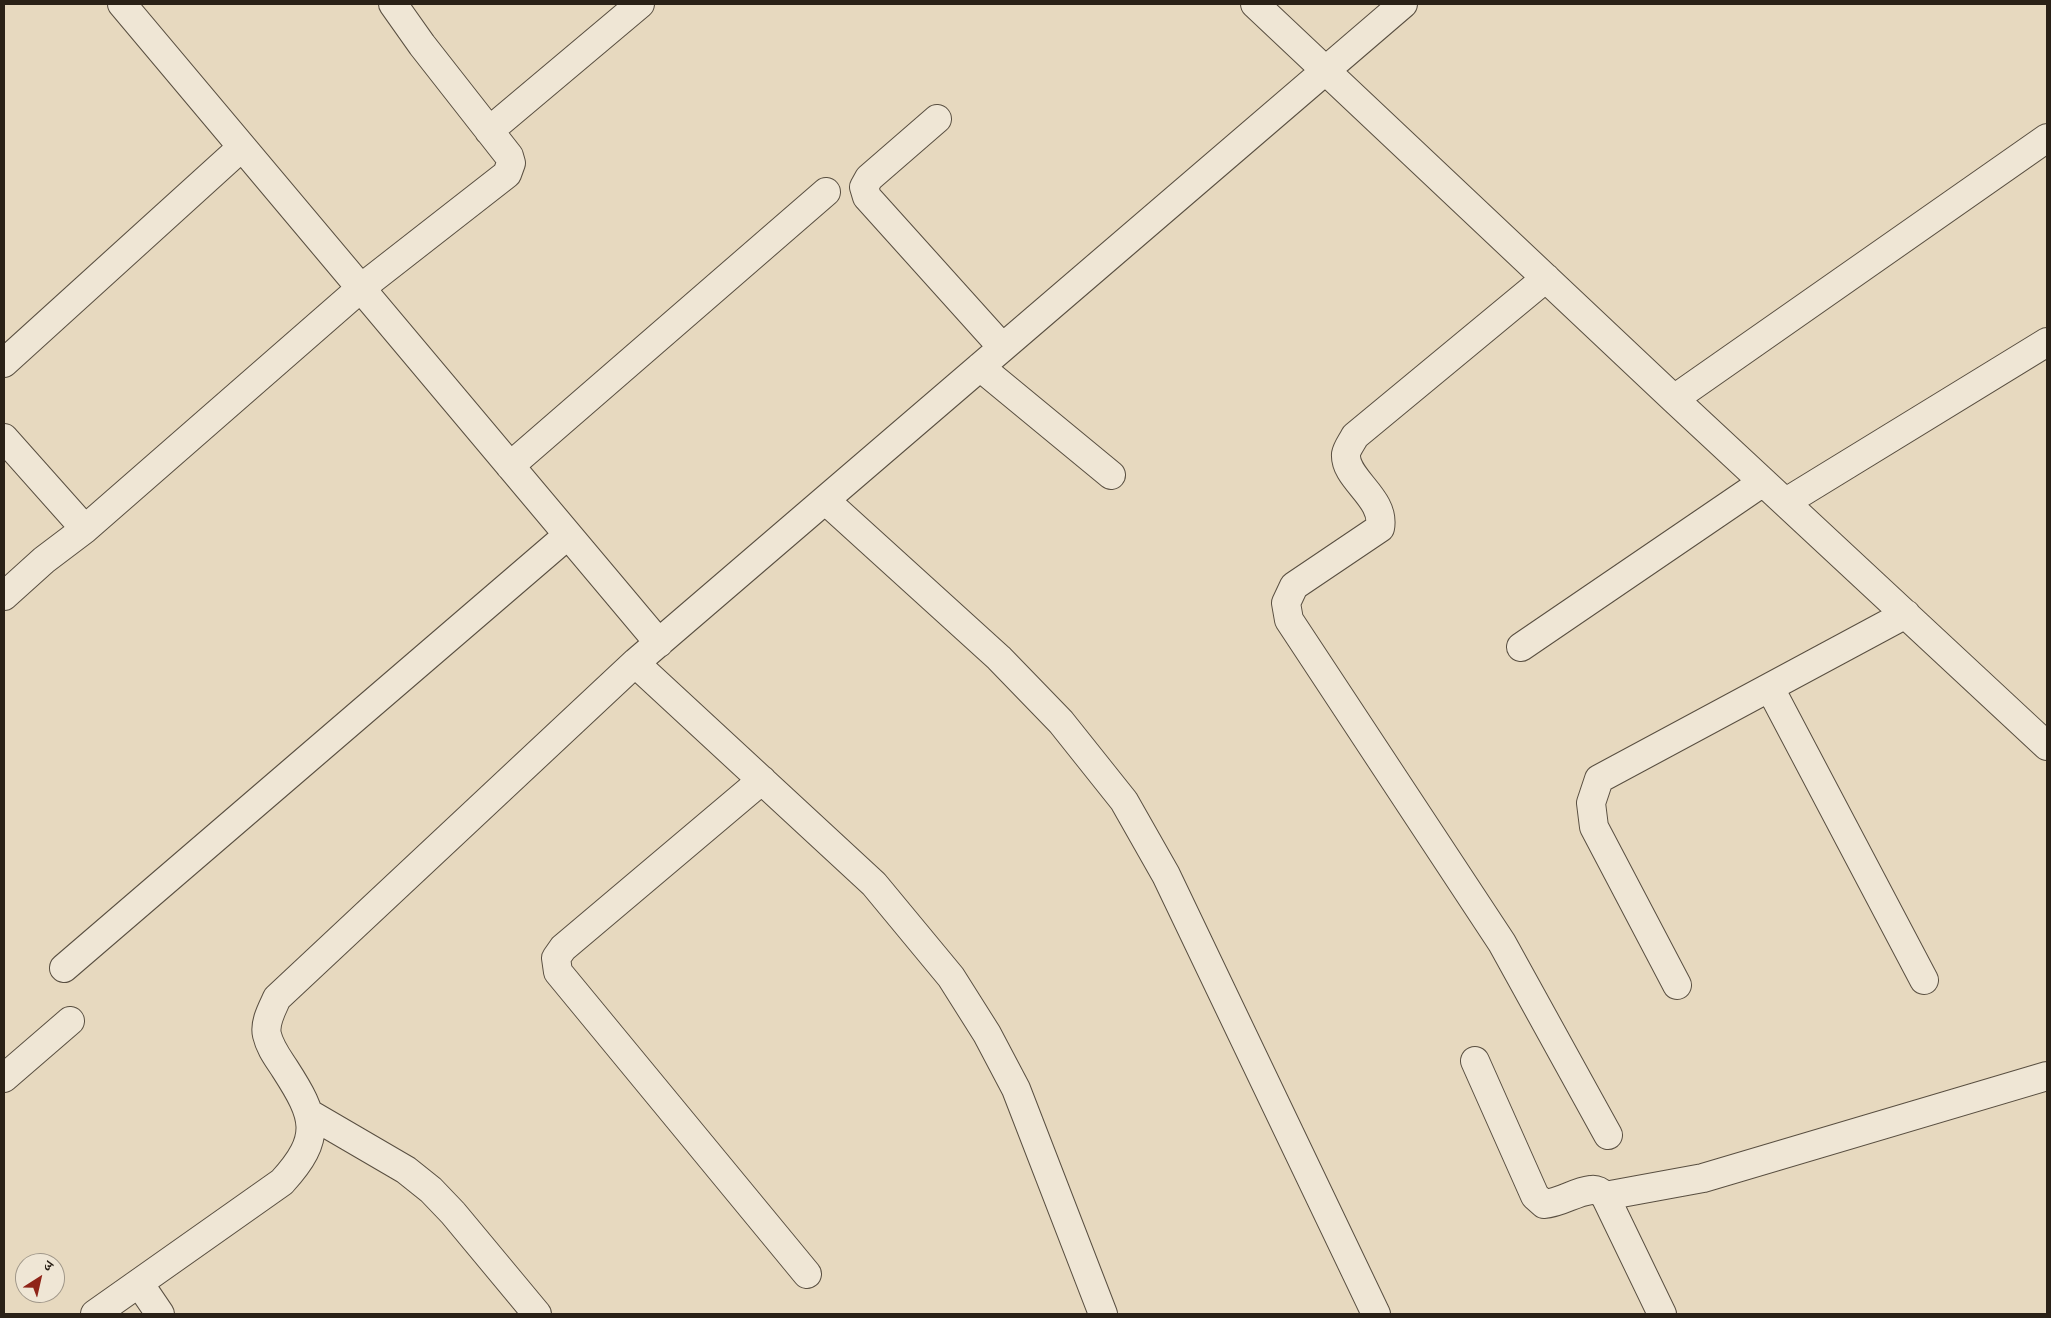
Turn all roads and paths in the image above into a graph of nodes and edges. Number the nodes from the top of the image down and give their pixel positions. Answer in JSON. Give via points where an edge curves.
{"nodes":[{"id":1,"x":122,"y":4,"type":"edge"},
{"id":2,"x":393,"y":4,"type":"edge"},
{"id":3,"x":640,"y":4,"type":"edge"},
{"id":4,"x":1255,"y":4,"type":"edge"},
{"id":5,"x":1403,"y":4,"type":"edge"},
{"id":6,"x":1326,"y":69,"type":"junction"},
{"id":7,"x":937,"y":119,"type":"dead end"},
{"id":8,"x":489,"y":131,"type":"junction"},
{"id":9,"x":2047,"y":138,"type":"edge"},
{"id":10,"x":242,"y":147,"type":"junction"},
{"id":11,"x":826,"y":192,"type":"dead end"},
{"id":12,"x":1546,"y":278,"type":"junction"},
{"id":13,"x":361,"y":288,"type":"junction"},
{"id":14,"x":1002,"y":347,"type":"junction"},
{"id":15,"x":2043,"y":354,"type":"edge"},
{"id":16,"x":4,"y":363,"type":"edge"},
{"id":17,"x":980,"y":367,"type":"junction"},
{"id":18,"x":1674,"y":399,"type":"junction"},
{"id":19,"x":4,"y":438,"type":"edge"},
{"id":20,"x":510,"y":466,"type":"junction"},
{"id":21,"x":1111,"y":476,"type":"dead end"},
{"id":22,"x":1763,"y":482,"type":"junction"},
{"id":23,"x":825,"y":500,"type":"junction"},
{"id":24,"x":1786,"y":502,"type":"junction"},
{"id":25,"x":85,"y":529,"type":"junction"},
{"id":26,"x":568,"y":535,"type":"junction"},
{"id":27,"x":4,"y":596,"type":"edge"},
{"id":28,"x":1906,"y":614,"type":"junction"},
{"id":29,"x":659,"y":643,"type":"junction"},
{"id":30,"x":1521,"y":646,"type":"dead end"},
{"id":31,"x":635,"y":663,"type":"junction"},
{"id":32,"x":1770,"y":688,"type":"junction"},
{"id":33,"x":2044,"y":739,"type":"edge"},
{"id":34,"x":762,"y":780,"type":"junction"},
{"id":35,"x":64,"y":968,"type":"dead end"},
{"id":36,"x":1924,"y":980,"type":"dead end"},
{"id":37,"x":1677,"y":985,"type":"dead end"},
{"id":38,"x":70,"y":1021,"type":"dead end"},
{"id":39,"x":1474,"y":1061,"type":"dead end"},
{"id":40,"x":2047,"y":1076,"type":"edge"},
{"id":41,"x":4,"y":1078,"type":"edge"},
{"id":42,"x":310,"y":1114,"type":"junction"},
{"id":43,"x":1608,"y":1135,"type":"dead end"},
{"id":44,"x":1605,"y":1196,"type":"junction"},
{"id":45,"x":807,"y":1274,"type":"dead end"},
{"id":46,"x":139,"y":1283,"type":"junction"},
{"id":47,"x":95,"y":1314,"type":"edge"},
{"id":48,"x":160,"y":1314,"type":"edge"},
{"id":49,"x":537,"y":1314,"type":"edge"},
{"id":50,"x":1103,"y":1314,"type":"edge"},
{"id":51,"x":1376,"y":1314,"type":"edge"},
{"id":52,"x":1662,"y":1314,"type":"edge"}],
"edges":[{"from":1,"to":10,"type":"street"},
{"from":2,"to":8,"type":"street"},
{"from":3,"to":8,"type":"street"},
{"from":4,"to":6,"type":"street"},
{"from":5,"to":6,"type":"street"},
{"from":6,"to":12,"type":"street"},
{"from":6,"to":14,"type":"street"},
{"from":7,"to":14,"type":"street","via":[[869,178],[864,187],[867,197]]},
{"from":8,"to":13,"type":"street","via":[[511,163],[507,174]]},
{"from":9,"to":18,"type":"street"},
{"from":10,"to":13,"type":"street"},
{"from":10,"to":16,"type":"street"},
{"from":11,"to":20,"type":"street"},
{"from":12,"to":18,"type":"street"},
{"from":12,"to":43,"type":"street","via":[[1355,436],[1346,452],[1347,464],[1375,504],[1382,518],[1380,528],[1294,586],[1286,603],[1289,620],[1502,943]]},
{"from":13,"to":20,"type":"street"},
{"from":13,"to":25,"type":"street"},
{"from":14,"to":17,"type":"street"},
{"from":15,"to":24,"type":"street"},
{"from":17,"to":21,"type":"street"},
{"from":17,"to":23,"type":"street"},
{"from":18,"to":22,"type":"street"},
{"from":19,"to":25,"type":"street"},
{"from":20,"to":26,"type":"street"},
{"from":22,"to":24,"type":"street"},
{"from":22,"to":30,"type":"street"},
{"from":23,"to":29,"type":"street"},
{"from":23,"to":51,"type":"street","via":[[999,658],[1061,722],[1124,801],[1171,884]]},
{"from":24,"to":28,"type":"street"},
{"from":25,"to":27,"type":"street"},
{"from":26,"to":29,"type":"street"},
{"from":26,"to":35,"type":"street"},
{"from":28,"to":32,"type":"street"},
{"from":28,"to":33,"type":"street"},
{"from":29,"to":31,"type":"street"},
{"from":31,"to":34,"type":"street"},
{"from":31,"to":42,"type":"street","via":[[277,998],[266,1034]]},
{"from":32,"to":36,"type":"street"},
{"from":32,"to":37,"type":"street","via":[[1599,779],[1591,803],[1594,827]]},
{"from":34,"to":45,"type":"street","via":[[562,948],[556,958],[558,972]]},
{"from":34,"to":50,"type":"street","via":[[874,884],[951,977],[1016,1088]]},
{"from":38,"to":41,"type":"street"},
{"from":39,"to":44,"type":"street","via":[[1535,1196],[1544,1204],[1556,1203],[1592,1189]]},
{"from":40,"to":44,"type":"street","via":[[1703,1178]]},
{"from":42,"to":46,"type":"street","via":[[305,1152],[282,1182]]},
{"from":42,"to":49,"type":"street","via":[[406,1170],[431,1190]]},
{"from":44,"to":52,"type":"street"},
{"from":46,"to":47,"type":"street"},
{"from":46,"to":48,"type":"street"}]}
